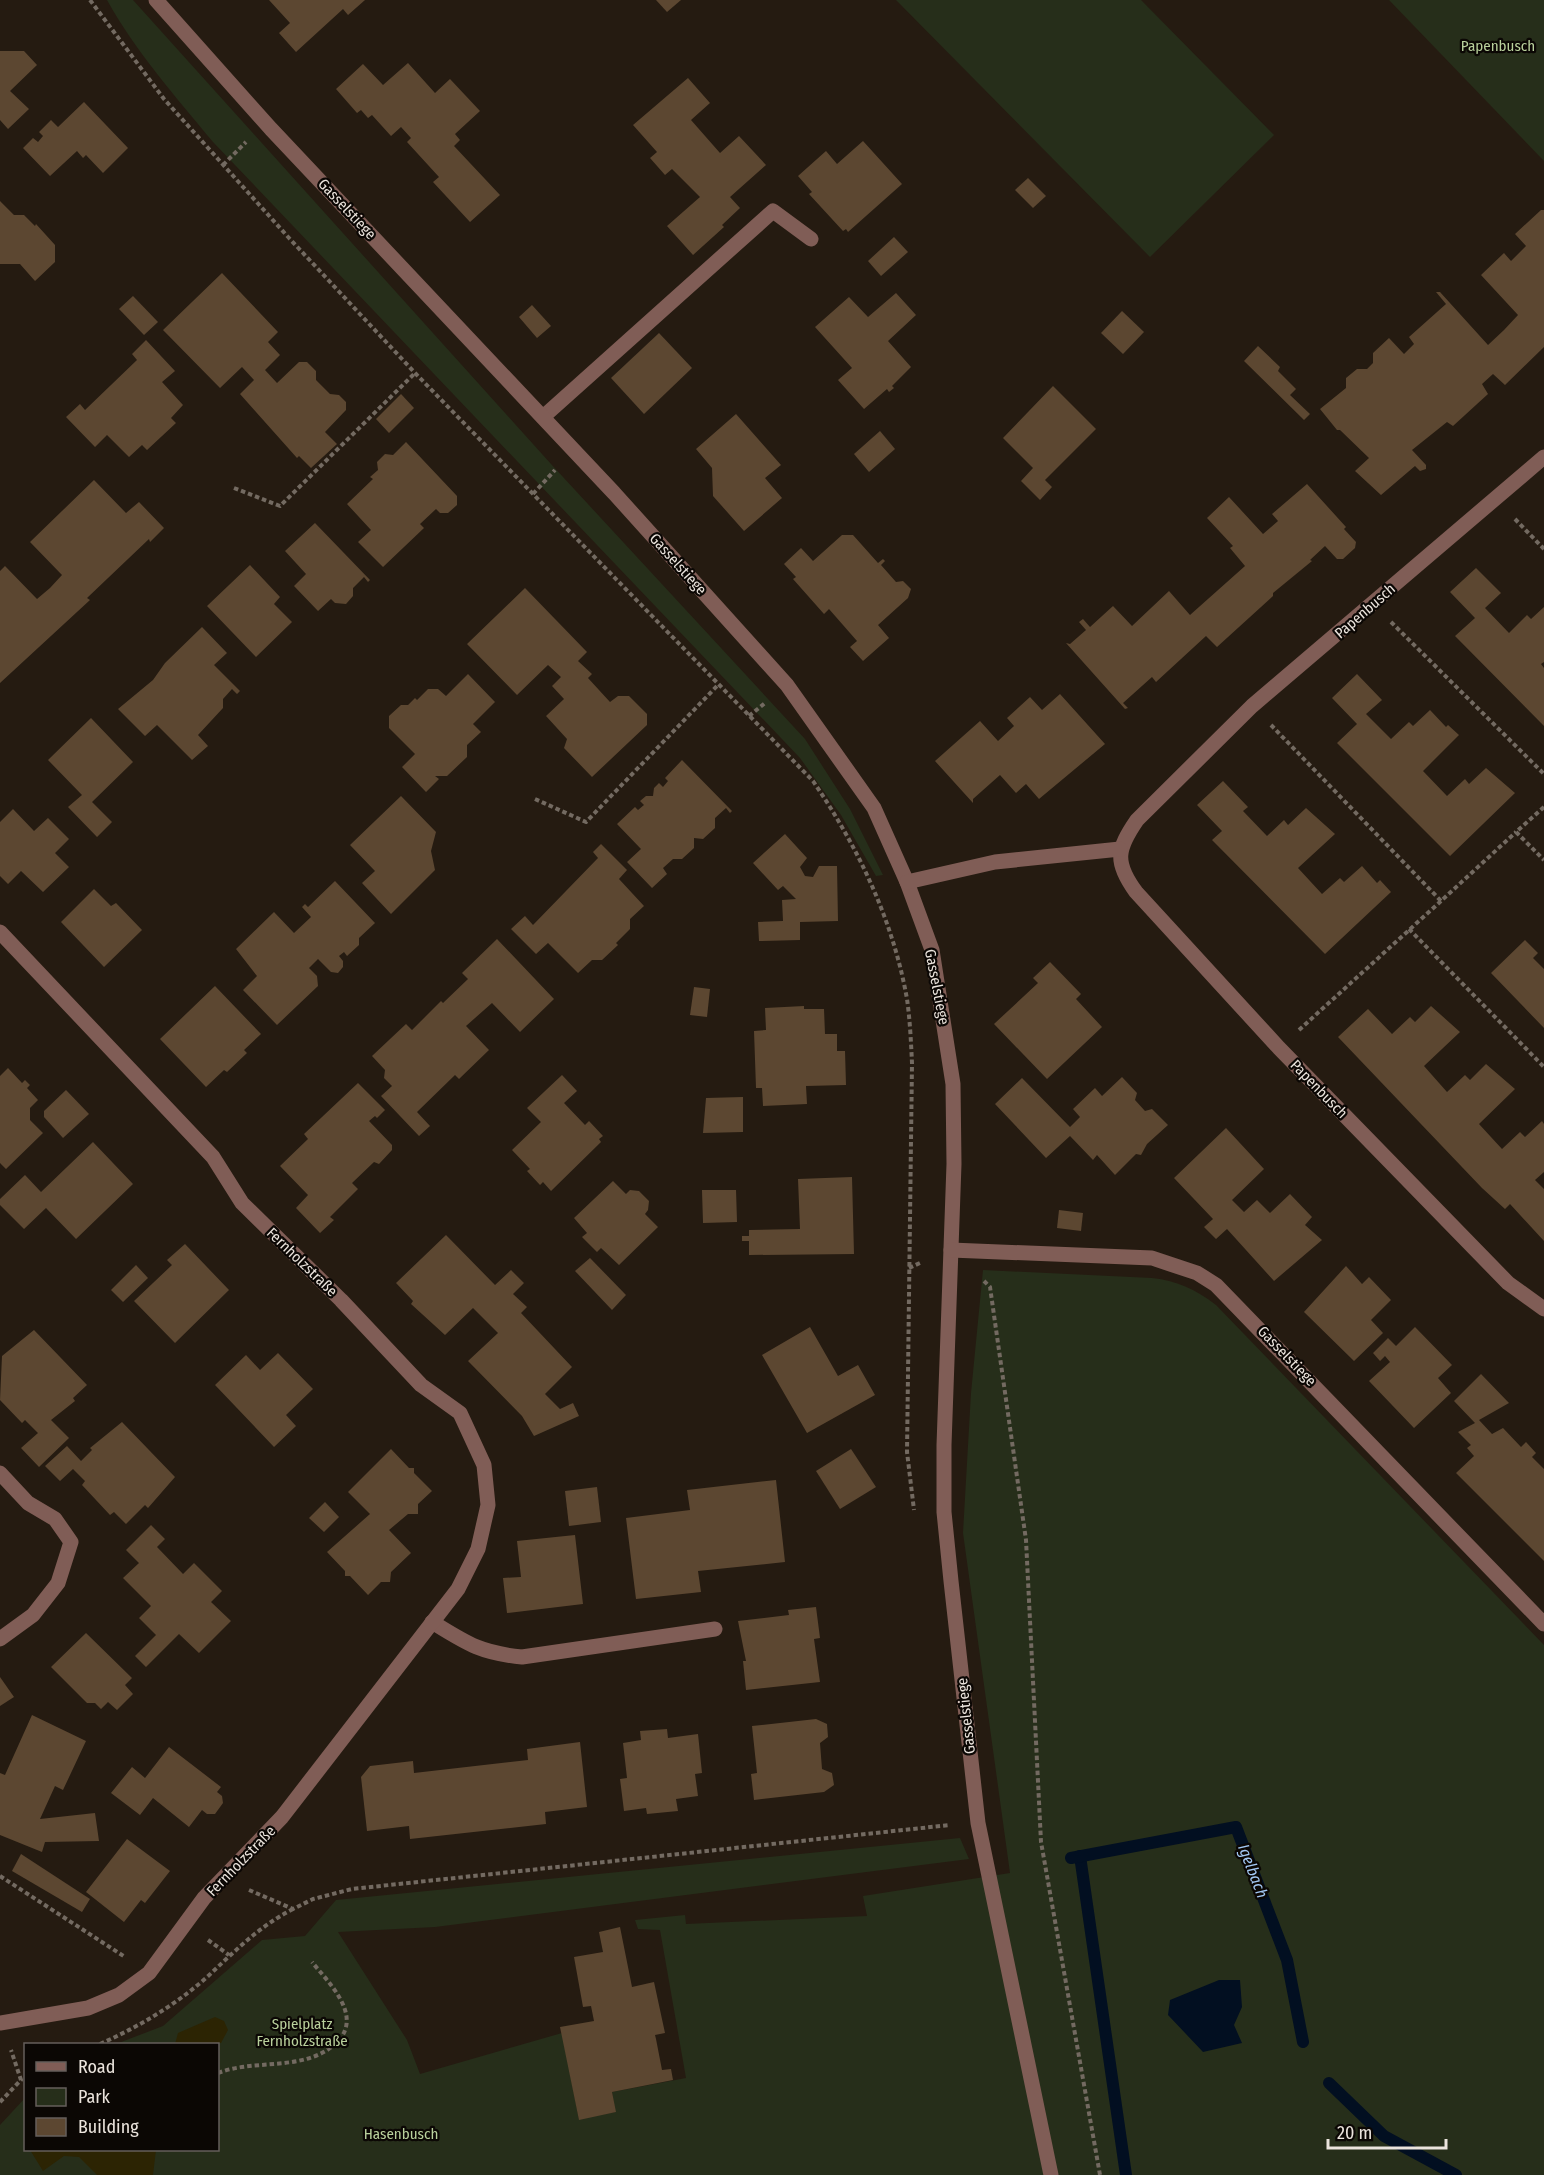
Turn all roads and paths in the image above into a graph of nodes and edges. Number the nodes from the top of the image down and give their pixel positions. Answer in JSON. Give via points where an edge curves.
{"nodes":[{"id":1,"x":90,"y":0,"type":"edge"},
{"id":2,"x":156,"y":0,"type":"edge"},
{"id":3,"x":811,"y":239,"type":"dead end"},
{"id":4,"x":415,"y":373,"type":"junction"},
{"id":5,"x":543,"y":417,"type":"junction"},
{"id":6,"x":1544,"y":457,"type":"edge"},
{"id":7,"x":234,"y":488,"type":"dead end"},
{"id":8,"x":1494,"y":497,"type":"junction"},
{"id":9,"x":1544,"y":549,"type":"edge"},
{"id":10,"x":1373,"y":604,"type":"junction"},
{"id":11,"x":718,"y":685,"type":"junction"},
{"id":12,"x":1252,"y":706,"type":"junction"},
{"id":13,"x":1544,"y":774,"type":"edge"},
{"id":14,"x":535,"y":799,"type":"dead end"},
{"id":15,"x":1544,"y":807,"type":"edge"},
{"id":16,"x":1516,"y":832,"type":"junction"},
{"id":17,"x":1120,"y":849,"type":"junction"},
{"id":18,"x":1544,"y":860,"type":"edge"},
{"id":19,"x":907,"y":882,"type":"junction"},
{"id":20,"x":1441,"y":901,"type":"junction"},
{"id":21,"x":1409,"y":929,"type":"junction"},
{"id":22,"x":0,"y":932,"type":"edge"},
{"id":23,"x":1279,"y":1048,"type":"junction"},
{"id":24,"x":1544,"y":1067,"type":"edge"},
{"id":25,"x":951,"y":1250,"type":"junction"},
{"id":26,"x":909,"y":1268,"type":"dead end"},
{"id":27,"x":1544,"y":1309,"type":"edge"},
{"id":28,"x":0,"y":1473,"type":"edge"},
{"id":29,"x":432,"y":1622,"type":"junction"},
{"id":30,"x":1544,"y":1624,"type":"edge"},
{"id":31,"x":715,"y":1629,"type":"dead end"},
{"id":32,"x":0,"y":1639,"type":"edge"},
{"id":33,"x":978,"y":1822,"type":"junction"},
{"id":34,"x":0,"y":1876,"type":"edge"},
{"id":35,"x":224,"y":1879,"type":"junction"},
{"id":36,"x":293,"y":1909,"type":"junction"},
{"id":37,"x":312,"y":1962,"type":"dead end"},
{"id":38,"x":149,"y":1973,"type":"junction"},
{"id":39,"x":1,"y":2023,"type":"edge"},
{"id":40,"x":102,"y":2043,"type":"edge"},
{"id":41,"x":219,"y":2073,"type":"edge"},
{"id":42,"x":23,"y":2079,"type":"edge"},
{"id":43,"x":0,"y":2102,"type":"edge"},
{"id":44,"x":1051,"y":2175,"type":"edge"},
{"id":45,"x":1100,"y":2175,"type":"edge"}],
"edges":[{"from":1,"to":4,"type":"path","via":[[164,99]]},
{"from":2,"to":5,"type":"street","name":"Gasselstiege","via":[[266,123]]},
{"from":3,"to":5,"type":"street","via":[[773,211]]},
{"from":4,"to":7,"type":"path","via":[[280,506]]},
{"from":4,"to":11,"type":"path"},
{"from":5,"to":19,"type":"street","name":"Gasselstiege","via":[[805,709],[874,808]]},
{"from":6,"to":8,"type":"street","name":"Papenbusch"},
{"from":8,"to":9,"type":"path"},
{"from":8,"to":10,"type":"street","name":"Papenbusch"},
{"from":10,"to":12,"type":"street","name":"Papenbusch"},
{"from":10,"to":13,"type":"path"},
{"from":11,"to":14,"type":"path","via":[[586,822]]},
{"from":11,"to":26,"type":"path","via":[[813,781],[863,866],[896,952],[907,1000],[912,1063]]},
{"from":12,"to":17,"type":"street","name":"Papenbusch","via":[[1156,800],[1125,837]]},
{"from":12,"to":20,"type":"path"},
{"from":15,"to":16,"type":"path"},
{"from":16,"to":18,"type":"path"},
{"from":16,"to":20,"type":"path"},
{"from":17,"to":19,"type":"street","via":[[995,862]]},
{"from":17,"to":23,"type":"street","name":"Papenbusch","via":[[1126,878],[1136,892]]},
{"from":19,"to":25,"type":"street","name":"Gasselstiege","via":[[932,950],[953,1084]]},
{"from":20,"to":21,"type":"path"},
{"from":21,"to":23,"type":"path"},
{"from":21,"to":24,"type":"path"},
{"from":22,"to":29,"type":"street","name":"Fernholzstraße","via":[[213,1157],[242,1203],[421,1385],[460,1413],[484,1465],[488,1505],[478,1549],[458,1589]]},
{"from":23,"to":27,"type":"street","name":"Papenbusch","via":[[1508,1283]]},
{"from":25,"to":30,"type":"street","name":"Gasselstiege","via":[[1152,1258],[1197,1273],[1216,1284]]},
{"from":25,"to":33,"type":"street","name":"Gasselstiege","via":[[944,1512]]},
{"from":25,"to":45,"type":"path","via":[[990,1287],[1026,1540],[1041,1842]]},
{"from":28,"to":32,"type":"street","via":[[28,1503],[55,1519],[71,1542],[58,1583],[33,1615]]},
{"from":29,"to":31,"type":"street","via":[[491,1654],[522,1657]]},
{"from":29,"to":35,"type":"street","name":"Fernholzstraße","via":[[282,1818]]},
{"from":33,"to":36,"type":"path","via":[[352,1889],[313,1899]]},
{"from":33,"to":44,"type":"street","name":"Gasselstiege"},
{"from":34,"to":38,"type":"path"},
{"from":35,"to":36,"type":"path"},
{"from":35,"to":38,"type":"street","name":"Fernholzstraße","via":[[204,1898]]},
{"from":36,"to":40,"type":"path","via":[[267,1923],[204,1979],[140,2026]]},
{"from":37,"to":41,"type":"path","via":[[338,1995],[348,2020],[347,2031],[332,2048],[311,2058],[232,2067]]},
{"from":38,"to":39,"type":"street","name":"Fernholzstraße","via":[[119,1995],[88,2008]]},
{"from":39,"to":42,"type":"path"},
{"from":42,"to":43,"type":"path"}]}
